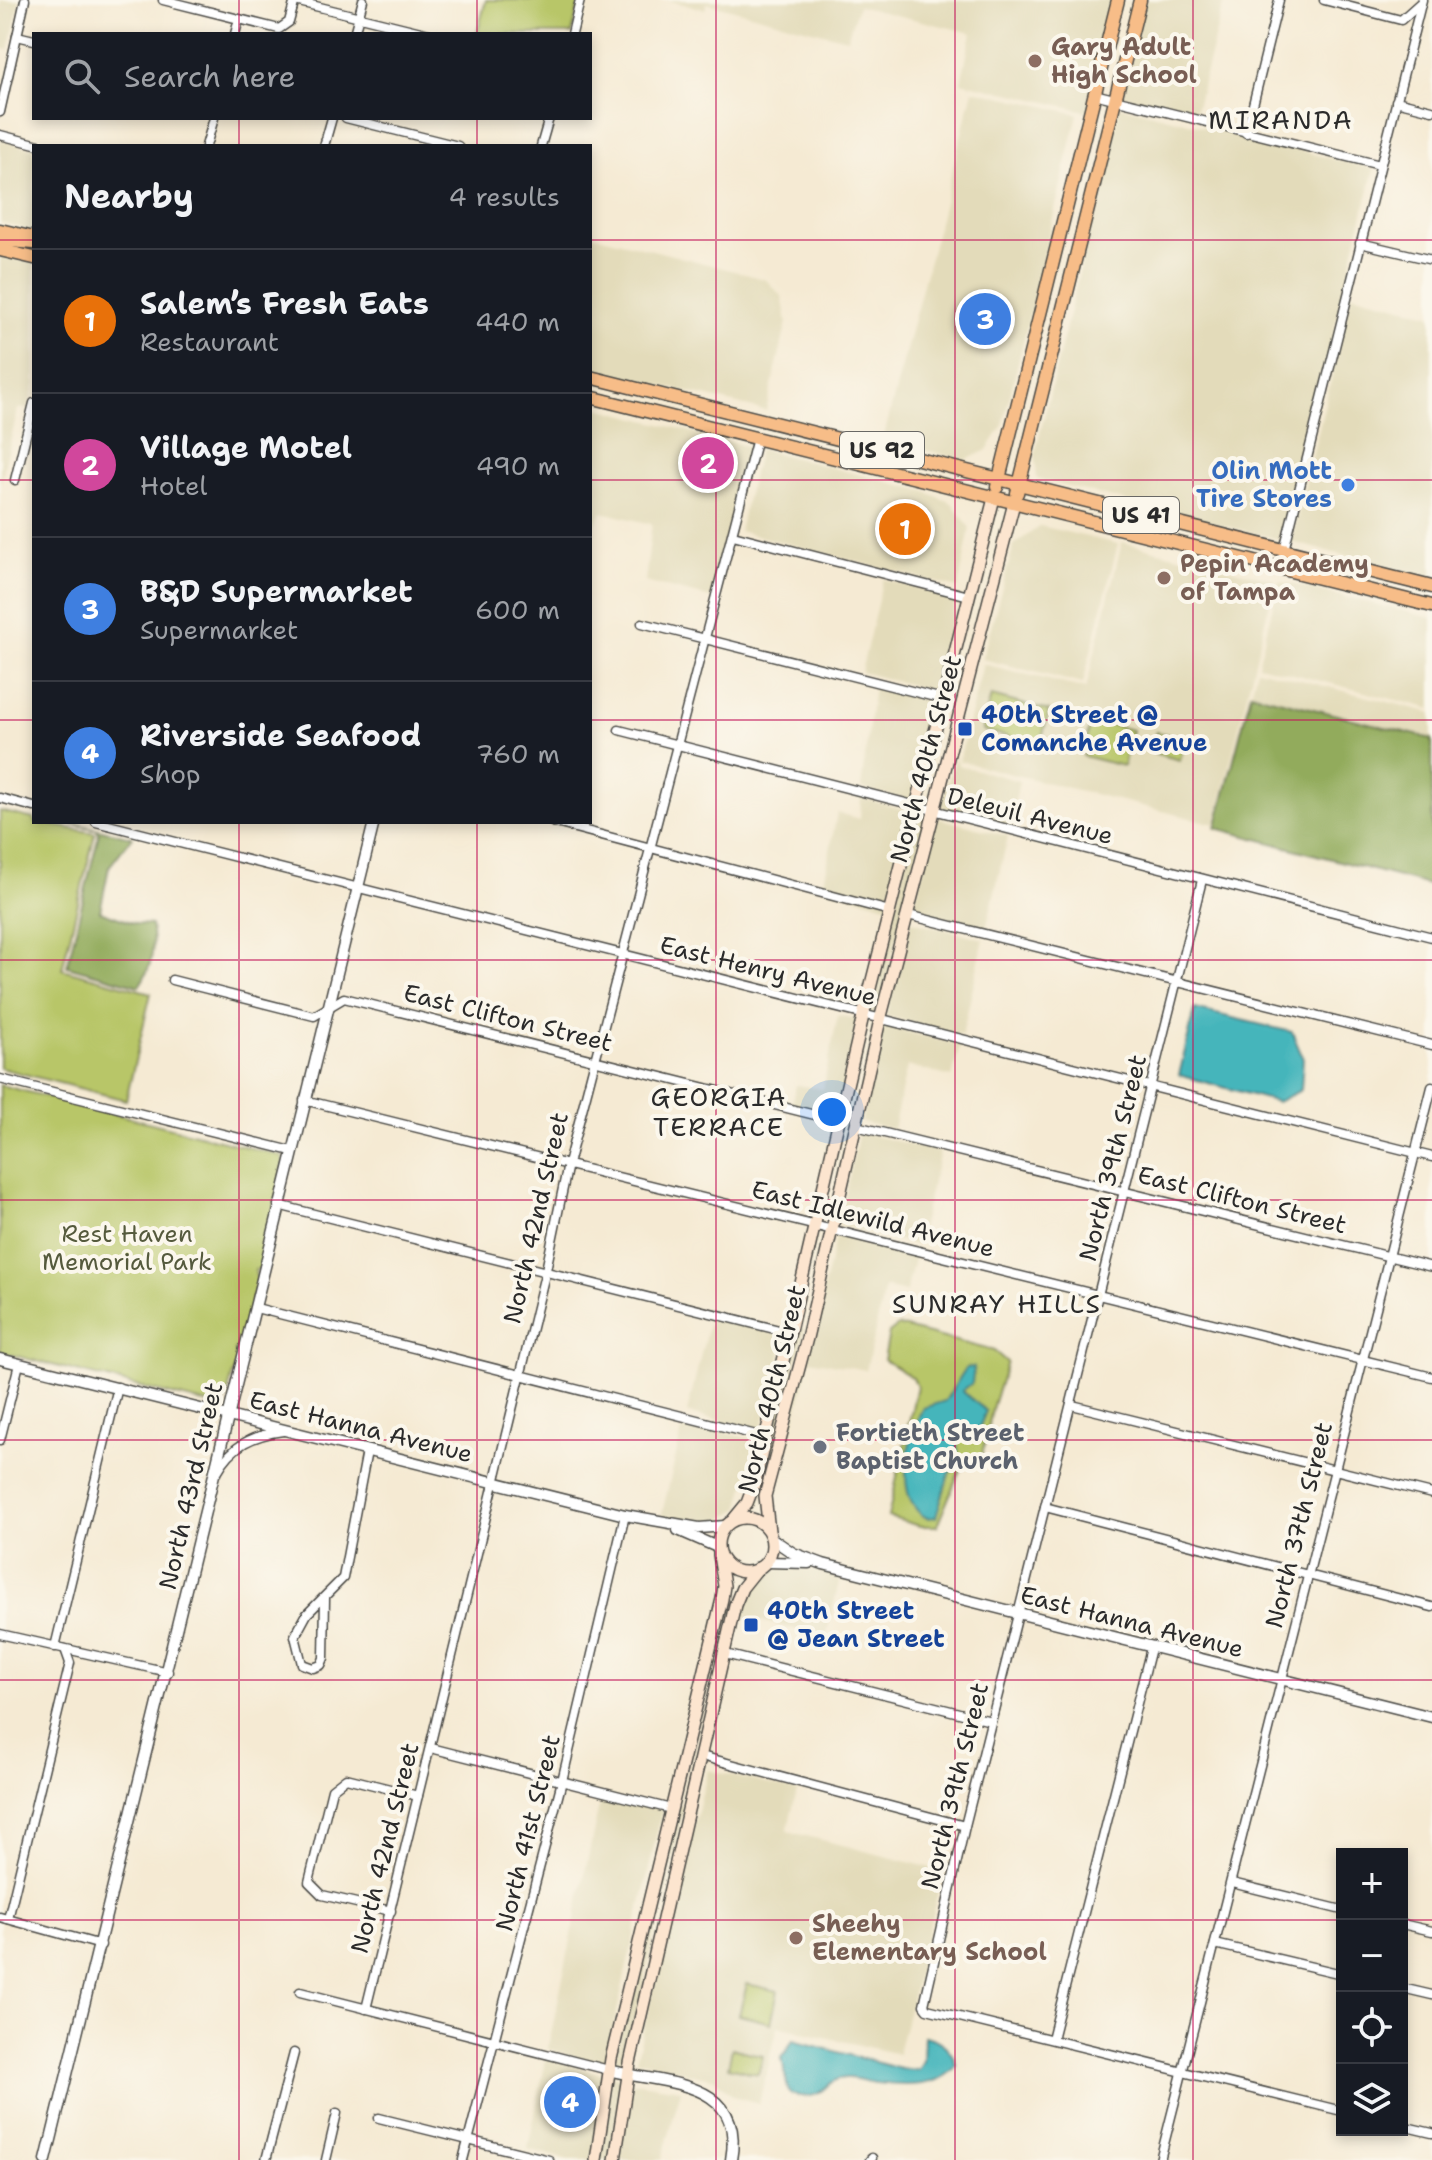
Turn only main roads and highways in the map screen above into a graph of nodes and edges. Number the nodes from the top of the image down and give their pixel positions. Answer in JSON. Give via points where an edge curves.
{"nodes":[{"id":1,"x":1118,"y":0,"type":"edge"},
{"id":2,"x":1140,"y":0,"type":"edge"},
{"id":3,"x":0,"y":230,"type":"edge"},
{"id":4,"x":0,"y":240,"type":"edge"},
{"id":5,"x":32,"y":240,"type":"edge"},
{"id":6,"x":32,"y":241,"type":"edge"},
{"id":7,"x":0,"y":250,"type":"edge"},
{"id":8,"x":32,"y":258,"type":"edge"},
{"id":9,"x":592,"y":377,"type":"edge"},
{"id":10,"x":592,"y":397,"type":"edge"},
{"id":11,"x":999,"y":479,"type":"junction"},
{"id":12,"x":1019,"y":485,"type":"junction"},
{"id":13,"x":994,"y":498,"type":"junction"},
{"id":14,"x":1014,"y":503,"type":"junction"},
{"id":15,"x":1284,"y":550,"type":"junction"},
{"id":16,"x":1243,"y":561,"type":"junction"},
{"id":17,"x":1400,"y":580,"type":"junction"},
{"id":18,"x":1432,"y":587,"type":"edge"},
{"id":19,"x":1379,"y":593,"type":"junction"},
{"id":20,"x":1432,"y":606,"type":"edge"},
{"id":21,"x":729,"y":1523,"type":"junction"},
{"id":22,"x":770,"y":1535,"type":"junction"},
{"id":23,"x":718,"y":1551,"type":"junction"},
{"id":24,"x":762,"y":1565,"type":"junction"},
{"id":25,"x":695,"y":1710,"type":"junction"},
{"id":26,"x":701,"y":1756,"type":"junction"},
{"id":27,"x":596,"y":2160,"type":"edge"},
{"id":28,"x":615,"y":2160,"type":"edge"}],
"edges":[{"from":1,"to":11,"type":"main road","name":"North 40th Street"},
{"from":2,"to":12,"type":"main road","name":"North 40th Street"},
{"from":3,"to":5,"type":"main road"},
{"from":4,"to":6,"type":"main road"},
{"from":7,"to":8,"type":"main road"},
{"from":9,"to":11,"type":"main road","number":"US 92"},
{"from":10,"to":13,"type":"main road","number":"US 92"},
{"from":11,"to":12,"type":"main road","number":"US 92"},
{"from":11,"to":13,"type":"main road","name":"North 40th Street"},
{"from":12,"to":14,"type":"main road","name":"North 40th Street"},
{"from":12,"to":15,"type":"main road","number":"US 41"},
{"from":13,"to":14,"type":"main road","number":"US 41"},
{"from":13,"to":21,"type":"main road","name":"North 40th Street","via":[[863,1016],[752,1492]]},
{"from":14,"to":16,"type":"main road","number":"US 41"},
{"from":14,"to":22,"type":"main road","name":"North 40th Street","via":[[880,1020],[765,1496]]},
{"from":15,"to":16,"type":"main road"},
{"from":15,"to":17,"type":"main road","number":"US 41"},
{"from":16,"to":19,"type":"main road","number":"US 41"},
{"from":17,"to":18,"type":"main road","number":"US 41"},
{"from":17,"to":19,"type":"main road"},
{"from":19,"to":20,"type":"main road","number":"US 41"},
{"from":21,"to":22,"type":"main road","via":[[751,1518]]},
{"from":21,"to":23,"type":"main road"},
{"from":22,"to":24,"type":"main road"},
{"from":23,"to":24,"type":"main road","via":[[736,1570]]},
{"from":23,"to":25,"type":"main road","via":[[724,1586]]},
{"from":24,"to":26,"type":"main road","via":[[737,1597]]},
{"from":25,"to":26,"type":"main road"},
{"from":25,"to":27,"type":"main road","via":[[609,2070]]},
{"from":26,"to":28,"type":"main road","via":[[628,2075]]}]}
